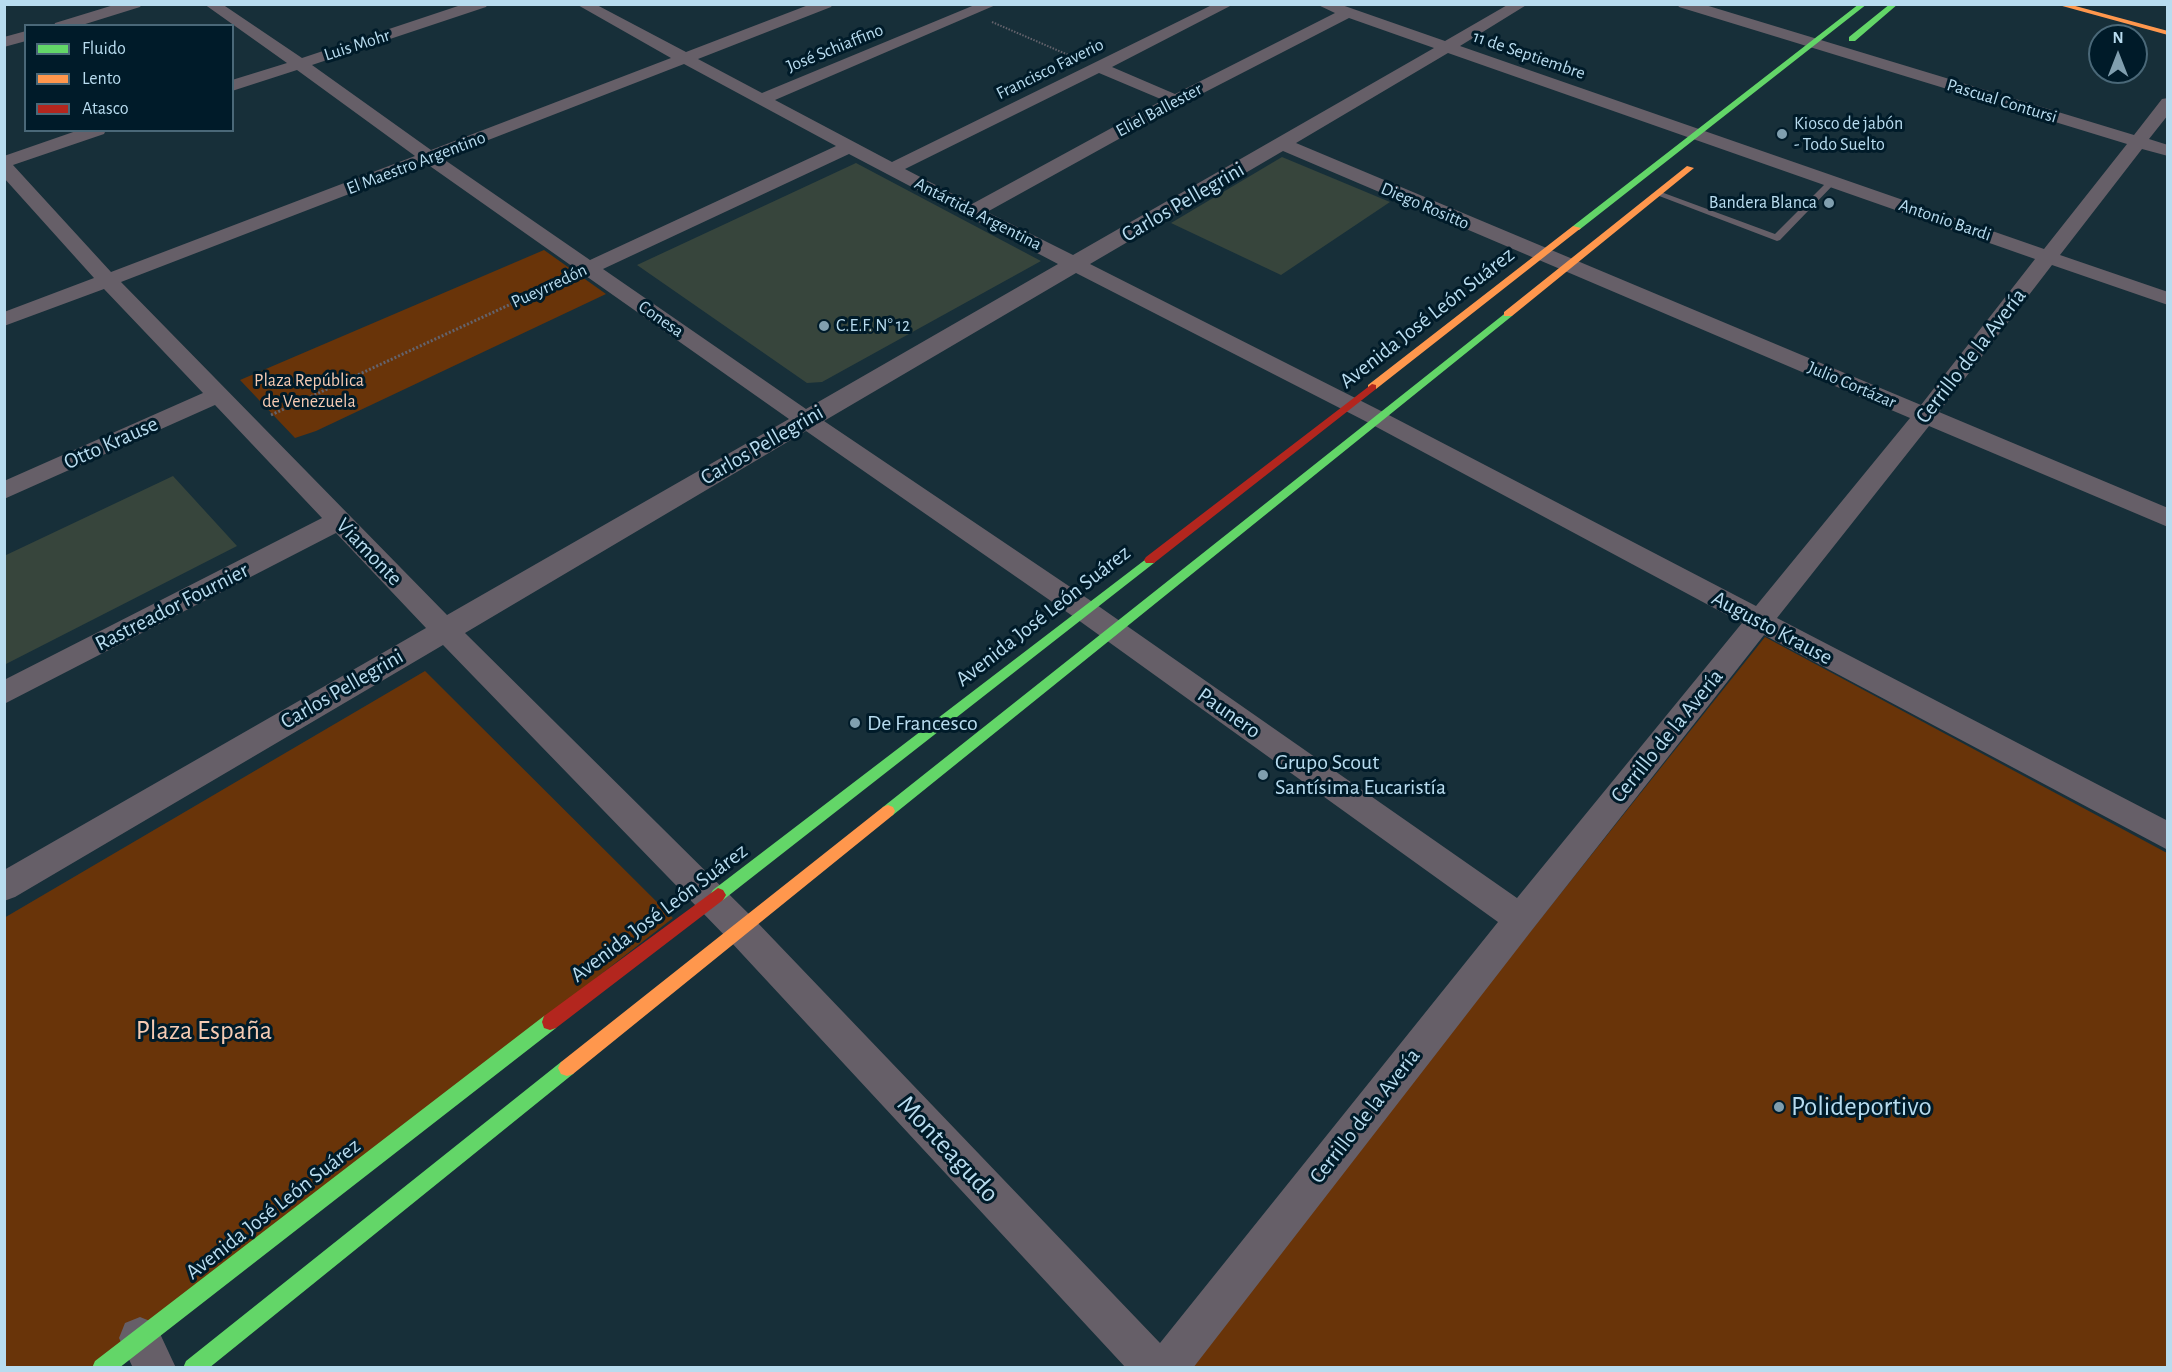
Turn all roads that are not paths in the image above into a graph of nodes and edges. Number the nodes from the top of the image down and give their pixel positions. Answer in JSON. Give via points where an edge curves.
{"nodes":[{"id":1,"x":135,"y":4,"type":"edge"},
{"id":2,"x":211,"y":4,"type":"edge"},
{"id":3,"x":481,"y":4,"type":"edge"},
{"id":4,"x":583,"y":4,"type":"edge"},
{"id":5,"x":826,"y":4,"type":"edge"},
{"id":6,"x":949,"y":4,"type":"edge"},
{"id":7,"x":991,"y":4,"type":"edge"},
{"id":8,"x":1227,"y":4,"type":"edge"},
{"id":9,"x":1323,"y":4,"type":"edge"},
{"id":10,"x":1521,"y":4,"type":"edge"},
{"id":11,"x":1684,"y":4,"type":"edge"},
{"id":12,"x":1864,"y":4,"type":"edge"},
{"id":13,"x":1895,"y":4,"type":"edge"},
{"id":14,"x":2058,"y":4,"type":"edge"},
{"id":15,"x":2085,"y":4,"type":"edge"},
{"id":16,"x":970,"y":13,"type":"junction"},
{"id":17,"x":1347,"y":13,"type":"junction"},
{"id":18,"x":69,"y":24,"type":"edge"},
{"id":19,"x":2168,"y":26,"type":"edge"},
{"id":20,"x":2168,"y":33,"type":"edge"},
{"id":21,"x":24,"y":37,"type":"edge"},
{"id":22,"x":4,"y":42,"type":"edge"},
{"id":23,"x":1815,"y":44,"type":"junction"},
{"id":24,"x":1448,"y":48,"type":"junction"},
{"id":25,"x":1833,"y":55,"type":"junction"},
{"id":26,"x":684,"y":60,"type":"junction"},
{"id":27,"x":300,"y":64,"type":"junction"},
{"id":28,"x":1099,"y":67,"type":"junction"},
{"id":29,"x":234,"y":85,"type":"edge"},
{"id":30,"x":760,"y":100,"type":"junction"},
{"id":31,"x":1176,"y":100,"type":"junction"},
{"id":32,"x":2168,"y":103,"type":"edge"},
{"id":33,"x":92,"y":132,"type":"edge"},
{"id":34,"x":1698,"y":135,"type":"junction"},
{"id":35,"x":2136,"y":142,"type":"junction"},
{"id":36,"x":1282,"y":144,"type":"junction"},
{"id":37,"x":1717,"y":146,"type":"junction"},
{"id":38,"x":849,"y":147,"type":"junction"},
{"id":39,"x":2168,"y":151,"type":"edge"},
{"id":40,"x":429,"y":157,"type":"junction"},
{"id":41,"x":4,"y":164,"type":"edge"},
{"id":42,"x":891,"y":169,"type":"junction"},
{"id":43,"x":1833,"y":181,"type":"junction"},
{"id":44,"x":1658,"y":194,"type":"junction"},
{"id":45,"x":972,"y":212,"type":"junction"},
{"id":46,"x":1541,"y":255,"type":"junction"},
{"id":47,"x":2050,"y":257,"type":"junction"},
{"id":48,"x":1076,"y":265,"type":"junction"},
{"id":49,"x":1569,"y":267,"type":"junction"},
{"id":50,"x":588,"y":268,"type":"junction"},
{"id":51,"x":108,"y":281,"type":"junction"},
{"id":52,"x":2168,"y":299,"type":"edge"},
{"id":53,"x":4,"y":320,"type":"edge"},
{"id":54,"x":218,"y":395,"type":"junction"},
{"id":55,"x":1351,"y":405,"type":"junction"},
{"id":56,"x":1924,"y":416,"type":"junction"},
{"id":57,"x":1377,"y":418,"type":"junction"},
{"id":58,"x":806,"y":420,"type":"junction"},
{"id":59,"x":4,"y":491,"type":"edge"},
{"id":60,"x":2168,"y":518,"type":"edge"},
{"id":61,"x":339,"y":520,"type":"junction"},
{"id":62,"x":1084,"y":610,"type":"junction"},
{"id":63,"x":1758,"y":622,"type":"junction"},
{"id":64,"x":444,"y":629,"type":"junction"},
{"id":65,"x":1113,"y":632,"type":"junction"},
{"id":66,"x":4,"y":693,"type":"edge"},
{"id":67,"x":2168,"y":837,"type":"edge"},
{"id":68,"x":4,"y":887,"type":"edge"},
{"id":69,"x":711,"y":902,"type":"junction"},
{"id":70,"x":1520,"y":919,"type":"junction"},
{"id":71,"x":742,"y":930,"type":"junction"},
{"id":72,"x":147,"y":1353,"type":"edge"},
{"id":73,"x":102,"y":1368,"type":"edge"},
{"id":74,"x":193,"y":1368,"type":"edge"},
{"id":75,"x":1155,"y":1368,"type":"edge"},
{"id":76,"x":1166,"y":1368,"type":"edge"}],
"edges":[{"from":1,"to":18,"type":"street"},
{"from":2,"to":27,"type":"street","name":"Conesa"},
{"from":3,"to":27,"type":"street","name":"Luis Mohr"},
{"from":4,"to":26,"type":"street","name":"Antártida Argentina"},
{"from":5,"to":26,"type":"street","name":"El Maestro Argentino"},
{"from":6,"to":16,"type":"street"},
{"from":7,"to":16,"type":"street","name":"José Schiaffino"},
{"from":8,"to":28,"type":"street","name":"Francisco Faverio"},
{"from":9,"to":17,"type":"street","name":"11 de Septiembre"},
{"from":10,"to":24,"type":"street","name":"Carlos Pellegrini"},
{"from":11,"to":23,"type":"street","name":"Pascual Contursi"},
{"from":12,"to":23,"type":"main road","name":"Avenida José León Suárez"},
{"from":13,"to":25,"type":"main road"},
{"from":14,"to":20,"type":"main road"},
{"from":15,"to":19,"type":"main road"},
{"from":16,"to":30,"type":"street","name":"José Schiaffino"},
{"from":17,"to":24,"type":"street","name":"11 de Septiembre"},
{"from":17,"to":31,"type":"street","name":"Eliel Ballester"},
{"from":21,"to":22,"type":"street"},
{"from":23,"to":25,"type":"street","name":"Pascual Contursi"},
{"from":23,"to":34,"type":"main road","name":"Avenida José León Suárez"},
{"from":24,"to":34,"type":"street","name":"11 de Septiembre"},
{"from":24,"to":36,"type":"street","name":"Carlos Pellegrini"},
{"from":25,"to":35,"type":"street","name":"Pascual Contursi"},
{"from":26,"to":30,"type":"street","name":"Antártida Argentina"},
{"from":26,"to":40,"type":"street","name":"El Maestro Argentino"},
{"from":27,"to":29,"type":"street","name":"Luis Mohr"},
{"from":27,"to":40,"type":"street","name":"Conesa"},
{"from":28,"to":31,"type":"street"},
{"from":28,"to":42,"type":"street","name":"Francisco Faverio"},
{"from":30,"to":38,"type":"street","name":"Antártida Argentina"},
{"from":31,"to":45,"type":"street","name":"Eliel Ballester"},
{"from":32,"to":35,"type":"street","name":"Cerrillo de la Avería"},
{"from":33,"to":41,"type":"street"},
{"from":34,"to":37,"type":"street","name":"11 de Septiembre"},
{"from":34,"to":46,"type":"main road","name":"Avenida José León Suárez"},
{"from":35,"to":39,"type":"street","name":"Pascual Contursi"},
{"from":35,"to":47,"type":"street","name":"Cerrillo de la Avería"},
{"from":36,"to":46,"type":"street","name":"Diego Rositto"},
{"from":36,"to":48,"type":"street","name":"Carlos Pellegrini"},
{"from":37,"to":43,"type":"street","name":"Antonio Bardi"},
{"from":37,"to":44,"type":"main road"},
{"from":38,"to":42,"type":"street","name":"Antártida Argentina"},
{"from":38,"to":50,"type":"street","name":"Pueyrredón"},
{"from":40,"to":50,"type":"street","name":"Conesa"},
{"from":40,"to":51,"type":"street","name":"El Maestro Argentino"},
{"from":41,"to":51,"type":"street","name":"Viamonte"},
{"from":42,"to":45,"type":"street","name":"Antártida Argentina"},
{"from":43,"to":44,"type":"lane","via":[[1777,238]]},
{"from":43,"to":47,"type":"street","name":"Antonio Bardi"},
{"from":44,"to":49,"type":"main road"},
{"from":45,"to":48,"type":"street","name":"Antártida Argentina"},
{"from":46,"to":49,"type":"street","name":"Diego Rositto"},
{"from":46,"to":55,"type":"main road","name":"Avenida José León Suárez"},
{"from":47,"to":52,"type":"street","name":"Antonio Bardi"},
{"from":47,"to":56,"type":"street","name":"Cerrillo de la Avería"},
{"from":48,"to":55,"type":"street","name":"Antártida Argentina"},
{"from":48,"to":58,"type":"street","name":"Carlos Pellegrini"},
{"from":49,"to":56,"type":"street","name":"Julio Cortázar"},
{"from":49,"to":57,"type":"main road"},
{"from":50,"to":58,"type":"street","name":"Conesa"},
{"from":51,"to":53,"type":"street","name":"El Maestro Argentino"},
{"from":51,"to":54,"type":"street","name":"Viamonte"},
{"from":54,"to":59,"type":"street","name":"Otto Krause"},
{"from":54,"to":61,"type":"street","name":"Viamonte"},
{"from":55,"to":57,"type":"street","name":"Antártida Argentina"},
{"from":55,"to":62,"type":"main road","name":"Avenida José León Suárez"},
{"from":56,"to":60,"type":"street","name":"Julio Cortázar"},
{"from":56,"to":63,"type":"street","name":"Cerrillo de la Avería"},
{"from":57,"to":63,"type":"street","name":"Augusto Krause"},
{"from":57,"to":65,"type":"main road"},
{"from":58,"to":62,"type":"street","name":"Conesa"},
{"from":58,"to":64,"type":"street","name":"Carlos Pellegrini"},
{"from":61,"to":64,"type":"street","name":"Viamonte"},
{"from":61,"to":66,"type":"street","name":"Rastreador Fournier"},
{"from":62,"to":65,"type":"street","name":"Conesa"},
{"from":62,"to":69,"type":"main road","name":"Avenida José León Suárez"},
{"from":63,"to":67,"type":"street","name":"Augusto Krause"},
{"from":63,"to":70,"type":"street","name":"Cerrillo de la Avería"},
{"from":64,"to":68,"type":"street","name":"Carlos Pellegrini"},
{"from":64,"to":69,"type":"street","name":"Viamonte"},
{"from":65,"to":70,"type":"street","name":"Paunero"},
{"from":65,"to":71,"type":"main road"},
{"from":69,"to":71,"type":"street","name":"Viamonte"},
{"from":69,"to":72,"type":"main road","name":"Avenida José León Suárez","via":[[667,932]]},
{"from":70,"to":76,"type":"street","name":"Cerrillo de la Avería"},
{"from":71,"to":74,"type":"main road"},
{"from":71,"to":75,"type":"street","name":"Monteagudo"},
{"from":72,"to":73,"type":"main road","name":"Avenida José León Suárez"}]}
